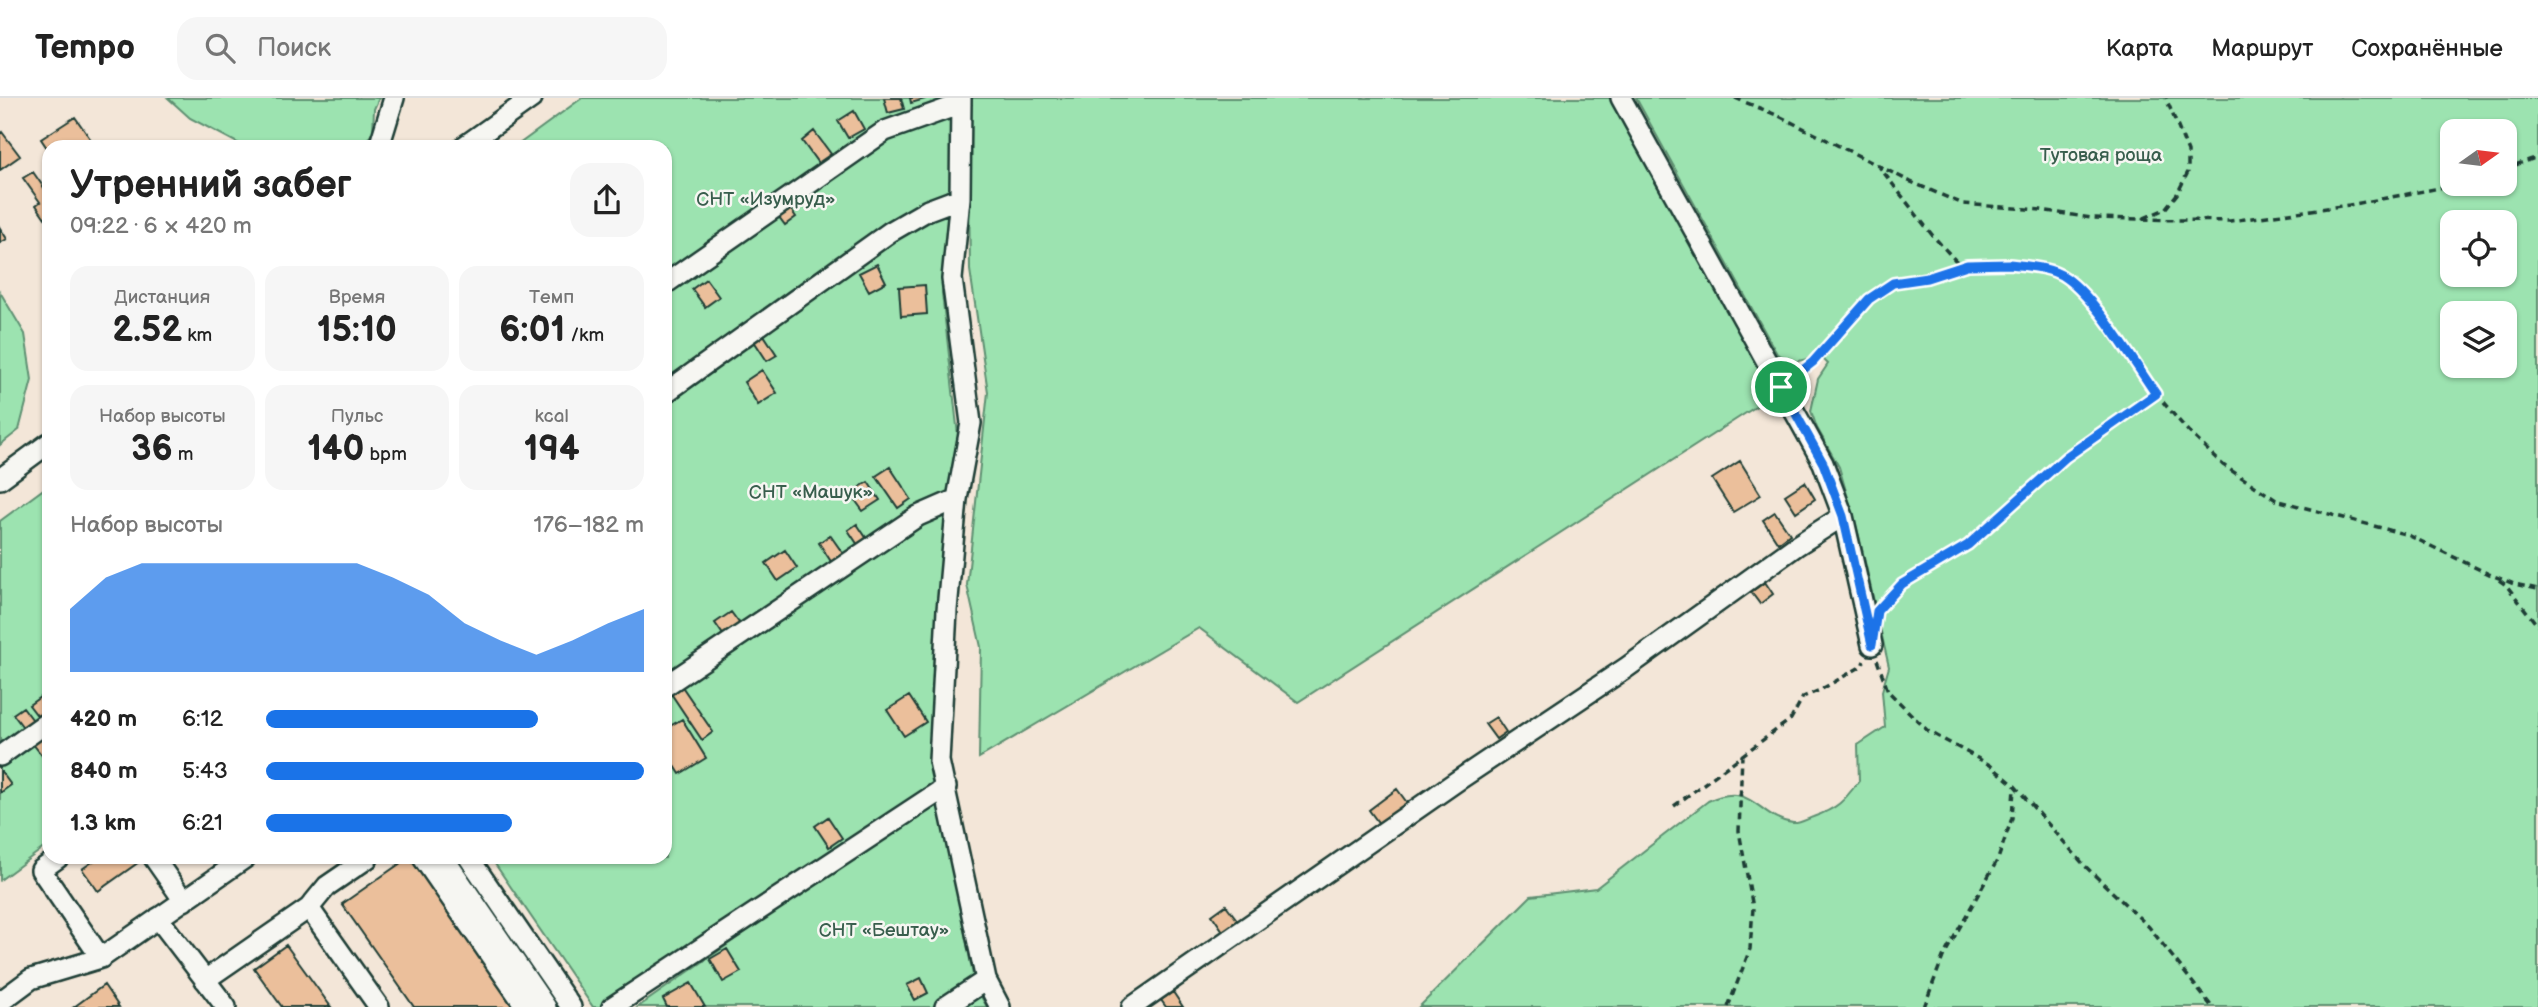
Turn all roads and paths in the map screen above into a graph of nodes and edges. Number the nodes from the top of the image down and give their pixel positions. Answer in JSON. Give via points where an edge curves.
{"nodes":[{"id":1,"x":394,"y":98,"type":"edge"},
{"id":2,"x":532,"y":98,"type":"edge"},
{"id":3,"x":1621,"y":98,"type":"edge"},
{"id":4,"x":1735,"y":98,"type":"edge"},
{"id":5,"x":2166,"y":98,"type":"edge"},
{"id":6,"x":961,"y":101,"type":"edge"},
{"id":7,"x":381,"y":140,"type":"edge"},
{"id":8,"x":473,"y":140,"type":"edge"},
{"id":9,"x":2538,"y":157,"type":"edge"},
{"id":10,"x":1877,"y":164,"type":"junction"},
{"id":11,"x":2517,"y":164,"type":"edge"},
{"id":12,"x":2440,"y":188,"type":"edge"},
{"id":13,"x":960,"y":198,"type":"junction"},
{"id":14,"x":2142,"y":219,"type":"junction"},
{"id":15,"x":1967,"y":265,"type":"junction"},
{"id":16,"x":672,"y":279,"type":"edge"},
{"id":17,"x":1781,"y":387,"type":"junction"},
{"id":18,"x":672,"y":388,"type":"edge"},
{"id":19,"x":2156,"y":394,"type":"junction"},
{"id":20,"x":42,"y":448,"type":"edge"},
{"id":21,"x":0,"y":479,"type":"edge"},
{"id":22,"x":957,"y":499,"type":"junction"},
{"id":23,"x":1843,"y":516,"type":"junction"},
{"id":24,"x":2489,"y":574,"type":"junction"},
{"id":25,"x":2538,"y":589,"type":"edge"},
{"id":26,"x":1877,"y":611,"type":"dead end"},
{"id":27,"x":2538,"y":626,"type":"edge"},
{"id":28,"x":1872,"y":645,"type":"junction"},
{"id":29,"x":672,"y":681,"type":"edge"},
{"id":30,"x":42,"y":726,"type":"edge"},
{"id":31,"x":1742,"y":755,"type":"junction"},
{"id":32,"x":0,"y":756,"type":"edge"},
{"id":33,"x":2014,"y":785,"type":"junction"},
{"id":34,"x":946,"y":787,"type":"junction"},
{"id":35,"x":1674,"y":806,"type":"dead end"},
{"id":36,"x":50,"y":864,"type":"edge"},
{"id":37,"x":158,"y":864,"type":"edge"},
{"id":38,"x":234,"y":864,"type":"edge"},
{"id":39,"x":359,"y":864,"type":"edge"},
{"id":40,"x":427,"y":864,"type":"edge"},
{"id":41,"x":448,"y":864,"type":"edge"},
{"id":42,"x":473,"y":864,"type":"edge"},
{"id":43,"x":184,"y":901,"type":"junction"},
{"id":44,"x":309,"y":908,"type":"junction"},
{"id":45,"x":159,"y":918,"type":"junction"},
{"id":46,"x":101,"y":958,"type":"junction"},
{"id":47,"x":205,"y":980,"type":"junction"},
{"id":48,"x":986,"y":981,"type":"junction"},
{"id":49,"x":0,"y":1002,"type":"edge"},
{"id":50,"x":226,"y":1007,"type":"edge"},
{"id":51,"x":379,"y":1007,"type":"edge"},
{"id":52,"x":526,"y":1007,"type":"edge"},
{"id":53,"x":546,"y":1007,"type":"edge"},
{"id":54,"x":571,"y":1007,"type":"edge"},
{"id":55,"x":612,"y":1007,"type":"edge"},
{"id":56,"x":945,"y":1007,"type":"edge"},
{"id":57,"x":1000,"y":1007,"type":"edge"},
{"id":58,"x":1132,"y":1007,"type":"edge"},
{"id":59,"x":1728,"y":1007,"type":"edge"},
{"id":60,"x":1924,"y":1007,"type":"edge"},
{"id":61,"x":2212,"y":1007,"type":"edge"}],
"edges":[{"from":1,"to":7,"type":"street"},
{"from":2,"to":8,"type":"street"},
{"from":3,"to":17,"type":"street"},
{"from":4,"to":10,"type":"path"},
{"from":5,"to":14,"type":"path","via":[[2188,152],[2188,172],[2165,209]]},
{"from":6,"to":13,"type":"street"},
{"from":6,"to":16,"type":"street","via":[[885,131]]},
{"from":9,"to":11,"type":"path"},
{"from":10,"to":14,"type":"path","via":[[1963,204]]},
{"from":10,"to":15,"type":"path","via":[[1933,236],[1956,261]]},
{"from":12,"to":14,"type":"path","via":[[2230,221]]},
{"from":13,"to":18,"type":"street","via":[[928,209],[890,232]]},
{"from":13,"to":22,"type":"street","via":[[952,279],[971,422]]},
{"from":15,"to":17,"type":"path","via":[[1893,283],[1869,299],[1813,362]]},
{"from":15,"to":19,"type":"path","via":[[2037,267],[2066,277],[2095,308]]},
{"from":17,"to":23,"type":"street","via":[[1823,463]]},
{"from":19,"to":24,"type":"path","via":[[2223,465],[2276,500],[2408,535]]},
{"from":19,"to":26,"type":"path","via":[[2066,457],[1968,545],[1902,584]]},
{"from":20,"to":21,"type":"street"},
{"from":22,"to":29,"type":"street","via":[[918,516]]},
{"from":22,"to":34,"type":"street","via":[[939,761]]},
{"from":23,"to":28,"type":"street"},
{"from":23,"to":58,"type":"street"},
{"from":24,"to":25,"type":"path"},
{"from":24,"to":27,"type":"path","via":[[2507,585]]},
{"from":28,"to":31,"type":"path","via":[[1862,666],[1802,697],[1791,719]]},
{"from":28,"to":33,"type":"path","via":[[1888,691],[1928,731],[1990,765]]},
{"from":30,"to":32,"type":"street"},
{"from":31,"to":35,"type":"path"},
{"from":31,"to":59,"type":"path","via":[[1739,831],[1753,908],[1750,949]]},
{"from":33,"to":60,"type":"path","via":[[2012,818],[1998,859],[1943,957]]},
{"from":33,"to":61,"type":"path","via":[[2085,866],[2149,927]]},
{"from":34,"to":48,"type":"street"},
{"from":34,"to":55,"type":"street"},
{"from":36,"to":46,"type":"street","via":[[41,870]]},
{"from":37,"to":43,"type":"street"},
{"from":38,"to":43,"type":"street"},
{"from":39,"to":44,"type":"street","via":[[327,886]]},
{"from":40,"to":52,"type":"street"},
{"from":41,"to":53,"type":"street"},
{"from":42,"to":54,"type":"street"},
{"from":43,"to":45,"type":"street"},
{"from":44,"to":47,"type":"street"},
{"from":44,"to":51,"type":"street"},
{"from":45,"to":46,"type":"street"},
{"from":45,"to":47,"type":"street"},
{"from":46,"to":49,"type":"street","via":[[31,979]]},
{"from":47,"to":50,"type":"street"},
{"from":48,"to":56,"type":"street"},
{"from":48,"to":57,"type":"street"}]}
